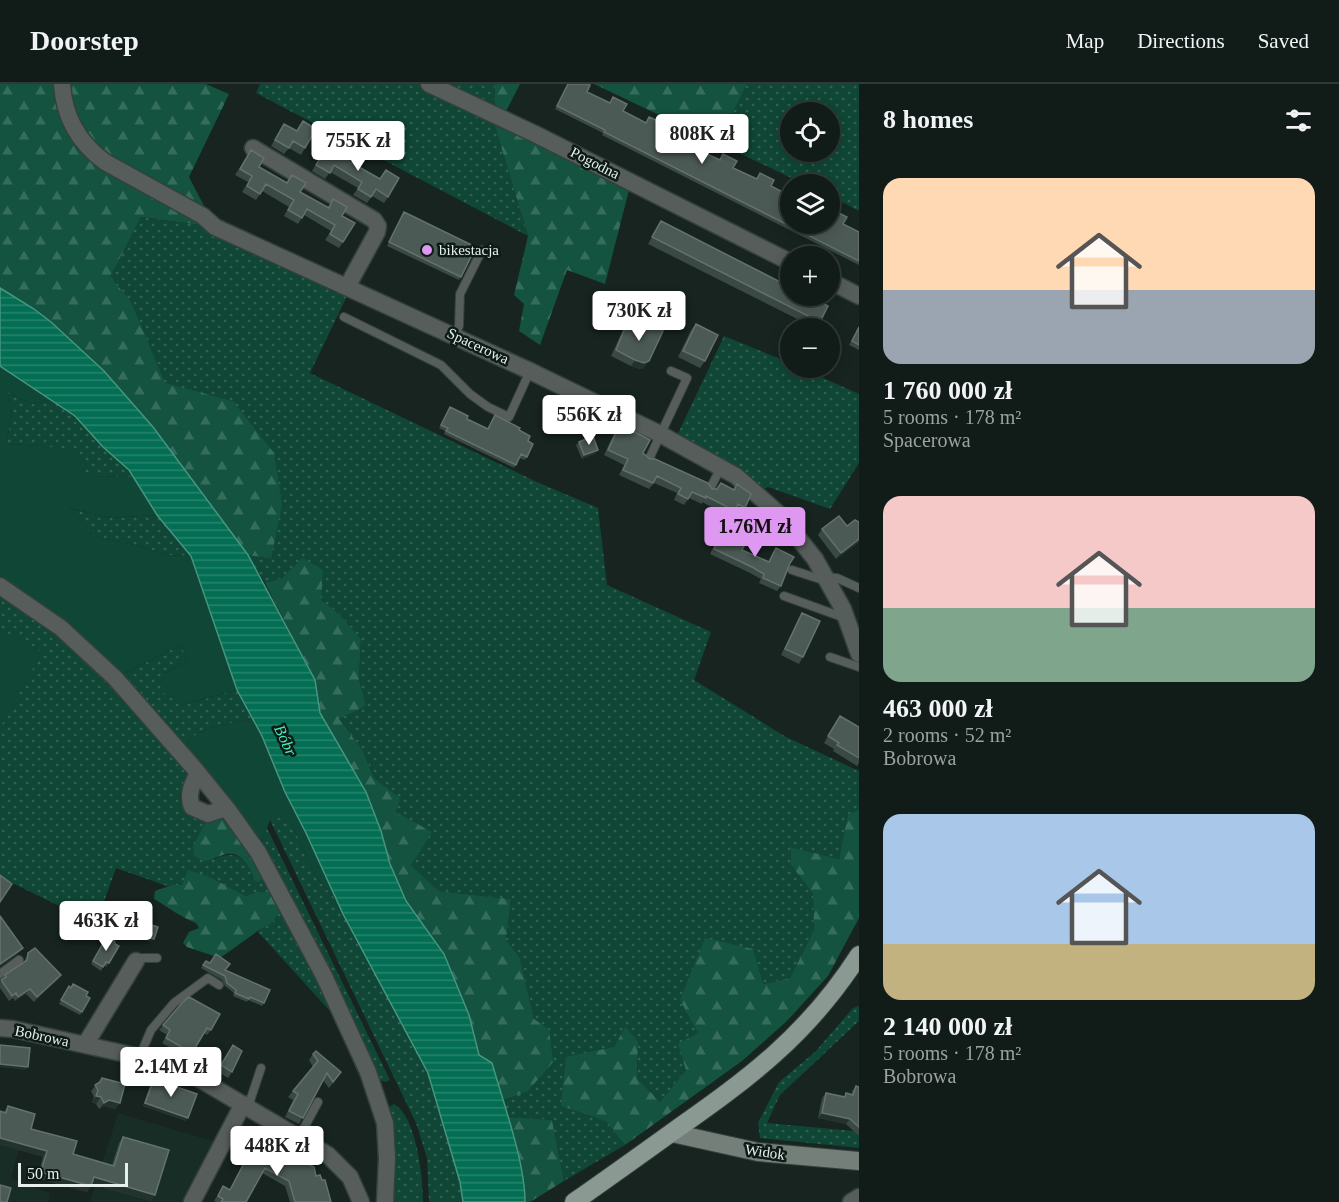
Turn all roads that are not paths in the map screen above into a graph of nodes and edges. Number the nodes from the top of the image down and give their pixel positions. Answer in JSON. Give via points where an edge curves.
{"nodes":[{"id":1,"x":62,"y":84,"type":"edge"},
{"id":2,"x":429,"y":84,"type":"edge"},
{"id":3,"x":253,"y":148,"type":"edge"},
{"id":4,"x":482,"y":250,"type":"dead end"},
{"id":5,"x":780,"y":257,"type":"edge"},
{"id":6,"x":840,"y":286,"type":"edge"},
{"id":7,"x":347,"y":287,"type":"junction"},
{"id":8,"x":859,"y":296,"type":"edge"},
{"id":9,"x":344,"y":317,"type":"dead end"},
{"id":10,"x":455,"y":335,"type":"junction"},
{"id":11,"x":530,"y":371,"type":"junction"},
{"id":12,"x":671,"y":371,"type":"dead end"},
{"id":13,"x":660,"y":434,"type":"junction"},
{"id":14,"x":649,"y":459,"type":"edge"},
{"id":15,"x":721,"y":467,"type":"junction"},
{"id":16,"x":710,"y":489,"type":"edge"},
{"id":17,"x":771,"y":507,"type":"junction"},
{"id":18,"x":744,"y":523,"type":"dead end"},
{"id":19,"x":792,"y":570,"type":"edge"},
{"id":20,"x":828,"y":580,"type":"junction"},
{"id":21,"x":0,"y":585,"type":"edge"},
{"id":22,"x":859,"y":588,"type":"edge"},
{"id":23,"x":784,"y":596,"type":"dead end"},
{"id":24,"x":847,"y":619,"type":"junction"},
{"id":25,"x":859,"y":654,"type":"edge"},
{"id":26,"x":830,"y":657,"type":"dead end"},
{"id":27,"x":859,"y":667,"type":"edge"},
{"id":28,"x":198,"y":773,"type":"junction"},
{"id":29,"x":226,"y":808,"type":"junction"},
{"id":30,"x":859,"y":955,"type":"edge"},
{"id":31,"x":157,"y":958,"type":"dead end"},
{"id":32,"x":19,"y":960,"type":"edge"},
{"id":33,"x":135,"y":961,"type":"joint"},
{"id":34,"x":0,"y":974,"type":"edge"},
{"id":35,"x":219,"y":985,"type":"dead end"},
{"id":36,"x":0,"y":1027,"type":"edge"},
{"id":37,"x":85,"y":1045,"type":"junction"},
{"id":38,"x":139,"y":1058,"type":"junction"},
{"id":39,"x":261,"y":1068,"type":"dead end"},
{"id":40,"x":318,"y":1102,"type":"edge"},
{"id":41,"x":246,"y":1106,"type":"junction"},
{"id":42,"x":672,"y":1133,"type":"junction"},
{"id":43,"x":298,"y":1137,"type":"junction"},
{"id":44,"x":859,"y":1161,"type":"edge"},
{"id":45,"x":859,"y":1197,"type":"edge"},
{"id":46,"x":192,"y":1202,"type":"edge"},
{"id":47,"x":361,"y":1202,"type":"edge"},
{"id":48,"x":385,"y":1202,"type":"edge"},
{"id":49,"x":574,"y":1202,"type":"edge"},
{"id":50,"x":851,"y":1202,"type":"edge"}],
"edges":[{"from":1,"to":7,"type":"street","name":"Spacerowa","via":[[75,129],[105,162],[215,227]]},
{"from":2,"to":5,"type":"street","name":"Pogodna"},
{"from":3,"to":7,"type":"street","via":[[374,220],[377,232]]},
{"from":4,"to":10,"type":"lane","via":[[460,294]]},
{"from":6,"to":8,"type":"street"},
{"from":7,"to":10,"type":"street","name":"Spacerowa"},
{"from":9,"to":11,"type":"lane","via":[[441,365],[470,394],[509,417]]},
{"from":10,"to":11,"type":"street","name":"Spacerowa"},
{"from":11,"to":13,"type":"street","name":"Spacerowa"},
{"from":12,"to":13,"type":"lane","via":[[687,378]]},
{"from":13,"to":14,"type":"lane"},
{"from":13,"to":15,"type":"street","name":"Spacerowa"},
{"from":15,"to":16,"type":"lane"},
{"from":15,"to":17,"type":"street","name":"Spacerowa"},
{"from":17,"to":18,"type":"lane"},
{"from":17,"to":20,"type":"street","name":"Spacerowa","via":[[803,543]]},
{"from":19,"to":20,"type":"lane"},
{"from":20,"to":22,"type":"lane","via":[[837,578]]},
{"from":20,"to":24,"type":"street","name":"Spacerowa"},
{"from":21,"to":28,"type":"street","via":[[61,628],[116,678]]},
{"from":23,"to":24,"type":"lane"},
{"from":24,"to":25,"type":"street","name":"Spacerowa"},
{"from":26,"to":27,"type":"lane"},
{"from":28,"to":29,"type":"street"},
{"from":28,"to":29,"type":"street","via":[[192,786],[192,807],[208,814]]},
{"from":29,"to":48,"type":"street","via":[[263,862],[324,976],[368,1072],[385,1123]]},
{"from":30,"to":42,"type":"main road","via":[[838,988],[791,1040],[758,1070]]},
{"from":31,"to":33,"type":"lane"},
{"from":32,"to":34,"type":"lane"},
{"from":33,"to":37,"type":"street","name":"Bobrowa"},
{"from":35,"to":38,"type":"lane","via":[[208,978],[174,1004],[151,1030]]},
{"from":36,"to":37,"type":"street","name":"Bobrowa"},
{"from":37,"to":38,"type":"street","name":"Bobrowa"},
{"from":38,"to":41,"type":"street","name":"Bobrowa","via":[[186,1071]]},
{"from":39,"to":41,"type":"lane"},
{"from":40,"to":43,"type":"lane"},
{"from":41,"to":43,"type":"street","name":"Bobrowa"},
{"from":41,"to":46,"type":"street"},
{"from":42,"to":44,"type":"main road","name":"Widok","via":[[758,1152]]},
{"from":42,"to":49,"type":"main road"},
{"from":43,"to":47,"type":"street","name":"Bobrowa","via":[[339,1164],[350,1177]]},
{"from":45,"to":50,"type":"street"}]}
